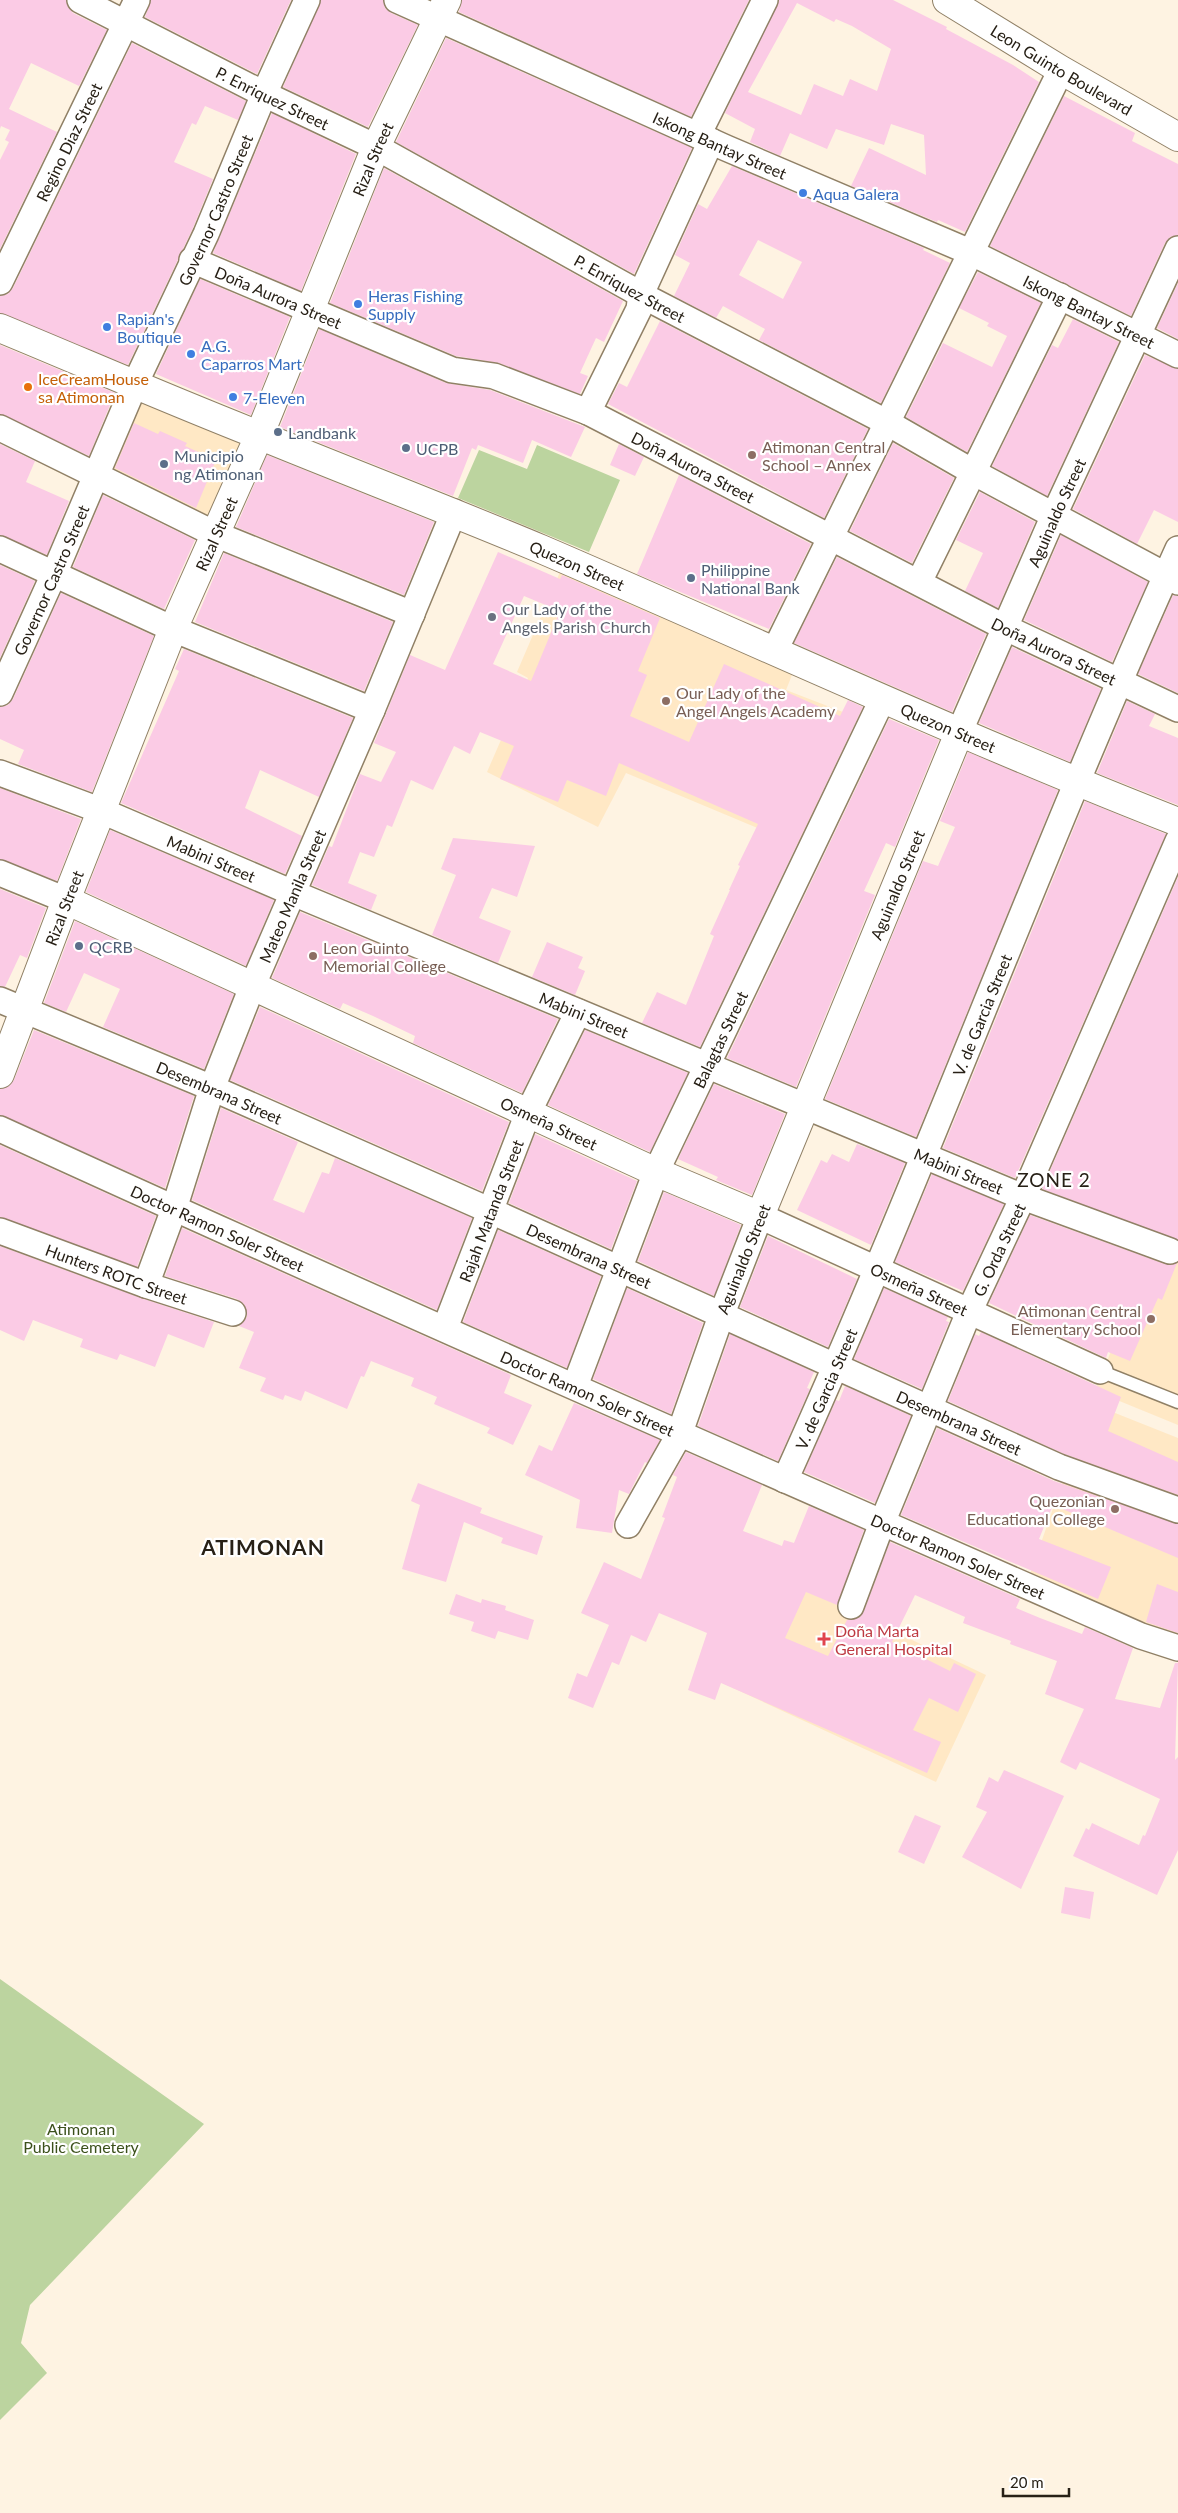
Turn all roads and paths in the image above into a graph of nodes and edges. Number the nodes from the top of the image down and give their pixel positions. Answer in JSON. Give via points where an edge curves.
{"nodes":[{"id":1,"x":80,"y":0,"type":"edge"},
{"id":2,"x":137,"y":0,"type":"edge"},
{"id":3,"x":307,"y":0,"type":"edge"},
{"id":4,"x":398,"y":0,"type":"edge"},
{"id":5,"x":765,"y":0,"type":"edge"},
{"id":6,"x":947,"y":0,"type":"edge"},
{"id":7,"x":442,"y":9,"type":"edge"},
{"id":8,"x":126,"y":23,"type":"junction"},
{"id":9,"x":1062,"y":70,"type":"junction"},
{"id":10,"x":264,"y":94,"type":"junction"},
{"id":11,"x":1178,"y":137,"type":"edge"},
{"id":12,"x":712,"y":142,"type":"junction"},
{"id":13,"x":376,"y":148,"type":"junction"},
{"id":14,"x":1178,"y":249,"type":"edge"},
{"id":15,"x":970,"y":252,"type":"junction"},
{"id":16,"x":192,"y":260,"type":"junction"},
{"id":17,"x":0,"y":282,"type":"edge"},
{"id":18,"x":1060,"y":296,"type":"junction"},
{"id":19,"x":644,"y":301,"type":"junction"},
{"id":20,"x":310,"y":310,"type":"junction"},
{"id":21,"x":0,"y":328,"type":"edge"},
{"id":22,"x":1139,"y":334,"type":"junction"},
{"id":23,"x":1178,"y":355,"type":"edge"},
{"id":24,"x":135,"y":384,"type":"junction"},
{"id":25,"x":588,"y":412,"type":"junction"},
{"id":26,"x":886,"y":422,"type":"junction"},
{"id":27,"x":0,"y":428,"type":"edge"},
{"id":28,"x":258,"y":436,"type":"junction"},
{"id":29,"x":973,"y":472,"type":"junction"},
{"id":30,"x":96,"y":474,"type":"junction"},
{"id":31,"x":454,"y":512,"type":"junction"},
{"id":32,"x":1054,"y":515,"type":"junction"},
{"id":33,"x":215,"y":534,"type":"junction"},
{"id":34,"x":831,"y":536,"type":"junction"},
{"id":35,"x":0,"y":548,"type":"edge"},
{"id":36,"x":1178,"y":549,"type":"edge"},
{"id":37,"x":54,"y":574,"type":"junction"},
{"id":38,"x":1172,"y":579,"type":"edge"},
{"id":39,"x":919,"y":582,"type":"junction"},
{"id":40,"x":412,"y":614,"type":"junction"},
{"id":41,"x":1004,"y":627,"type":"junction"},
{"id":42,"x":173,"y":629,"type":"junction"},
{"id":43,"x":775,"y":650,"type":"junction"},
{"id":44,"x":1121,"y":682,"type":"junction"},
{"id":45,"x":0,"y":693,"type":"edge"},
{"id":46,"x":882,"y":700,"type":"junction"},
{"id":47,"x":1178,"y":709,"type":"edge"},
{"id":48,"x":372,"y":710,"type":"junction"},
{"id":49,"x":959,"y":733,"type":"junction"},
{"id":50,"x":0,"y":773,"type":"edge"},
{"id":51,"x":1078,"y":783,"type":"junction"},
{"id":52,"x":102,"y":811,"type":"junction"},
{"id":53,"x":1178,"y":822,"type":"edge"},
{"id":54,"x":1178,"y":841,"type":"edge"},
{"id":55,"x":0,"y":872,"type":"edge"},
{"id":56,"x":293,"y":893,"type":"junction"},
{"id":57,"x":66,"y":900,"type":"junction"},
{"id":58,"x":252,"y":987,"type":"junction"},
{"id":59,"x":12,"y":1005,"type":"edge"},
{"id":60,"x":578,"y":1012,"type":"junction"},
{"id":61,"x":706,"y":1065,"type":"junction"},
{"id":62,"x":0,"y":1074,"type":"edge"},
{"id":63,"x":212,"y":1088,"type":"junction"},
{"id":64,"x":806,"y":1106,"type":"junction"},
{"id":65,"x":528,"y":1113,"type":"junction"},
{"id":66,"x":0,"y":1129,"type":"edge"},
{"id":67,"x":923,"y":1155,"type":"junction"},
{"id":68,"x":656,"y":1172,"type":"junction"},
{"id":69,"x":1023,"y":1197,"type":"junction"},
{"id":70,"x":174,"y":1209,"type":"junction"},
{"id":71,"x":491,"y":1211,"type":"junction"},
{"id":72,"x":760,"y":1216,"type":"junction"},
{"id":73,"x":0,"y":1231,"type":"edge"},
{"id":74,"x":1170,"y":1251,"type":"dead end"},
{"id":75,"x":876,"y":1267,"type":"junction"},
{"id":76,"x":620,"y":1270,"type":"junction"},
{"id":77,"x":146,"y":1285,"type":"junction"},
{"id":78,"x":969,"y":1312,"type":"junction"},
{"id":79,"x":233,"y":1313,"type":"dead end"},
{"id":80,"x":721,"y":1316,"type":"junction"},
{"id":81,"x":445,"y":1328,"type":"junction"},
{"id":82,"x":836,"y":1368,"type":"junction"},
{"id":83,"x":1100,"y":1371,"type":"joint"},
{"id":84,"x":575,"y":1386,"type":"junction"},
{"id":85,"x":1178,"y":1402,"type":"edge"},
{"id":86,"x":929,"y":1410,"type":"junction"},
{"id":87,"x":679,"y":1435,"type":"junction"},
{"id":88,"x":785,"y":1480,"type":"junction"},
{"id":89,"x":1178,"y":1510,"type":"edge"},
{"id":90,"x":882,"y":1523,"type":"junction"},
{"id":91,"x":628,"y":1525,"type":"dead end"},
{"id":92,"x":851,"y":1606,"type":"dead end"},
{"id":93,"x":1178,"y":1648,"type":"edge"}],
"edges":[{"from":1,"to":8,"type":"street","name":"P. Enriquez Street"},
{"from":2,"to":8,"type":"street","name":"Regino Diaz Street"},
{"from":3,"to":10,"type":"street","name":"Governor Castro Street"},
{"from":4,"to":7,"type":"street","name":"Iskong Bantay Street"},
{"from":5,"to":12,"type":"street"},
{"from":6,"to":9,"type":"street","name":"Leon Guinto Boulevard"},
{"from":7,"to":12,"type":"street","name":"Iskong Bantay Street"},
{"from":7,"to":13,"type":"street","name":"Rizal Street"},
{"from":8,"to":10,"type":"street","name":"P. Enriquez Street"},
{"from":8,"to":17,"type":"street","name":"Regino Diaz Street"},
{"from":9,"to":11,"type":"street","name":"Leon Guinto Boulevard"},
{"from":9,"to":15,"type":"street"},
{"from":10,"to":13,"type":"street","name":"P. Enriquez Street"},
{"from":10,"to":16,"type":"street","name":"Governor Castro Street"},
{"from":12,"to":15,"type":"street","name":"Iskong Bantay Street"},
{"from":12,"to":19,"type":"street"},
{"from":13,"to":19,"type":"street","name":"P. Enriquez Street"},
{"from":13,"to":20,"type":"street","name":"Rizal Street"},
{"from":14,"to":22,"type":"street","name":"Aguinaldo Street"},
{"from":15,"to":18,"type":"street","name":"Iskong Bantay Street"},
{"from":15,"to":26,"type":"street"},
{"from":16,"to":20,"type":"street","name":"Doña Aurora Street"},
{"from":16,"to":24,"type":"street","name":"Governor Castro Street"},
{"from":18,"to":22,"type":"street","name":"Iskong Bantay Street"},
{"from":18,"to":29,"type":"street"},
{"from":19,"to":25,"type":"street"},
{"from":19,"to":26,"type":"street","name":"P. Enriquez Street"},
{"from":20,"to":25,"type":"street","name":"Doña Aurora Street","via":[[452,370],[494,376]]},
{"from":20,"to":28,"type":"street","name":"Rizal Street"},
{"from":21,"to":24,"type":"street","name":"Quezon Street"},
{"from":22,"to":23,"type":"street","name":"Iskong Bantay Street"},
{"from":22,"to":32,"type":"street","name":"Aguinaldo Street"},
{"from":24,"to":28,"type":"street","name":"Quezon Street"},
{"from":24,"to":30,"type":"street","name":"Governor Castro Street"},
{"from":25,"to":34,"type":"street","name":"Doña Aurora Street"},
{"from":26,"to":29,"type":"street","name":"P. Enriquez Street"},
{"from":26,"to":34,"type":"street"},
{"from":27,"to":30,"type":"street"},
{"from":28,"to":31,"type":"street","name":"Quezon Street"},
{"from":28,"to":33,"type":"street","name":"Rizal Street"},
{"from":29,"to":32,"type":"street","name":"P. Enriquez Street"},
{"from":29,"to":39,"type":"street"},
{"from":30,"to":33,"type":"street"},
{"from":30,"to":37,"type":"street","name":"Governor Castro Street"},
{"from":31,"to":40,"type":"street","name":"Mateo Manila Street"},
{"from":31,"to":43,"type":"street","name":"Quezon Street"},
{"from":32,"to":38,"type":"street","name":"P. Enriquez Street"},
{"from":32,"to":41,"type":"street","name":"Aguinaldo Street"},
{"from":33,"to":40,"type":"street"},
{"from":33,"to":42,"type":"street","name":"Rizal Street"},
{"from":34,"to":39,"type":"street","name":"Doña Aurora Street"},
{"from":34,"to":43,"type":"street"},
{"from":35,"to":37,"type":"street"},
{"from":36,"to":38,"type":"street","name":"V. de Garcia Street"},
{"from":37,"to":42,"type":"street"},
{"from":37,"to":45,"type":"street","name":"Governor Castro Street"},
{"from":38,"to":44,"type":"street","name":"V. de Garcia Street"},
{"from":39,"to":41,"type":"street","name":"Doña Aurora Street"},
{"from":40,"to":48,"type":"street","name":"Mateo Manila Street"},
{"from":41,"to":44,"type":"street","name":"Doña Aurora Street"},
{"from":41,"to":49,"type":"street","name":"Aguinaldo Street"},
{"from":42,"to":48,"type":"street"},
{"from":42,"to":52,"type":"street","name":"Rizal Street"},
{"from":43,"to":46,"type":"street","name":"Quezon Street"},
{"from":44,"to":47,"type":"street","name":"Doña Aurora Street"},
{"from":44,"to":51,"type":"street","name":"V. de Garcia Street"},
{"from":46,"to":49,"type":"street","name":"Quezon Street"},
{"from":46,"to":61,"type":"street","name":"Balagtas Street"},
{"from":48,"to":56,"type":"street","name":"Mateo Manila Street"},
{"from":49,"to":51,"type":"street","name":"Quezon Street"},
{"from":49,"to":64,"type":"street","name":"Aguinaldo Street"},
{"from":50,"to":52,"type":"street","name":"Mabini Street"},
{"from":51,"to":53,"type":"street","name":"Quezon Street"},
{"from":51,"to":67,"type":"street","name":"V. de Garcia Street"},
{"from":52,"to":56,"type":"street","name":"Mabini Street"},
{"from":52,"to":57,"type":"street","name":"Rizal Street"},
{"from":54,"to":69,"type":"street","name":"G. Orda Street"},
{"from":55,"to":57,"type":"street","name":"Osmeña Street"},
{"from":56,"to":58,"type":"street","name":"Mateo Manila Street"},
{"from":56,"to":60,"type":"street","name":"Mabini Street"},
{"from":57,"to":58,"type":"street","name":"Osmeña Street"},
{"from":57,"to":59,"type":"street","name":"Rizal Street"},
{"from":58,"to":63,"type":"street","name":"Mateo Manila Street"},
{"from":58,"to":65,"type":"street","name":"Osmeña Street"},
{"from":59,"to":62,"type":"street","name":"Rizal Street"},
{"from":59,"to":63,"type":"street","name":"Desembrana Street"},
{"from":60,"to":61,"type":"street","name":"Mabini Street"},
{"from":60,"to":65,"type":"street","name":"Rajah Matanda Street"},
{"from":61,"to":64,"type":"street","name":"Mabini Street"},
{"from":61,"to":68,"type":"street","name":"Balagtas Street"},
{"from":63,"to":70,"type":"street","name":"Mateo Manila Street"},
{"from":63,"to":71,"type":"street","name":"Desembrana Street"},
{"from":64,"to":67,"type":"street","name":"Mabini Street"},
{"from":64,"to":72,"type":"street","name":"Aguinaldo Street"},
{"from":65,"to":68,"type":"street","name":"Osmeña Street"},
{"from":65,"to":71,"type":"street","name":"Rajah Matanda Street"},
{"from":66,"to":70,"type":"street","name":"Doctor Ramon Soler Street"},
{"from":67,"to":69,"type":"street","name":"Mabini Street"},
{"from":67,"to":75,"type":"street","name":"V. de Garcia Street"},
{"from":68,"to":72,"type":"street","name":"Osmeña Street"},
{"from":68,"to":76,"type":"street","name":"Balagtas Street"},
{"from":69,"to":74,"type":"street","name":"Mabini Street"},
{"from":69,"to":78,"type":"street","name":"G. Orda Street"},
{"from":70,"to":77,"type":"street","name":"Mateo Manila Street"},
{"from":70,"to":81,"type":"street","name":"Doctor Ramon Soler Street"},
{"from":71,"to":76,"type":"street","name":"Desembrana Street"},
{"from":71,"to":81,"type":"street","name":"Rajah Matanda Street"},
{"from":72,"to":75,"type":"street","name":"Osmeña Street"},
{"from":72,"to":80,"type":"street","name":"Aguinaldo Street"},
{"from":73,"to":77,"type":"street","name":"Hunters ROTC Street"},
{"from":75,"to":78,"type":"street","name":"Osmeña Street"},
{"from":75,"to":82,"type":"street","name":"V. de Garcia Street"},
{"from":76,"to":80,"type":"street","name":"Desembrana Street"},
{"from":76,"to":84,"type":"street","name":"Balagtas Street"},
{"from":77,"to":79,"type":"street","name":"Hunters ROTC Street"},
{"from":78,"to":83,"type":"street","name":"Osmeña Street"},
{"from":78,"to":86,"type":"street","name":"G. Orda Street"},
{"from":80,"to":82,"type":"street","name":"Desembrana Street"},
{"from":80,"to":87,"type":"street","name":"Aguinaldo Street"},
{"from":81,"to":84,"type":"street","name":"Doctor Ramon Soler Street"},
{"from":82,"to":86,"type":"street","name":"Desembrana Street"},
{"from":82,"to":88,"type":"street","name":"V. de Garcia Street"},
{"from":83,"to":85,"type":"lane"},
{"from":84,"to":87,"type":"street","name":"Doctor Ramon Soler Street"},
{"from":86,"to":89,"type":"street","name":"Desembrana Street","via":[[1059,1468]]},
{"from":86,"to":90,"type":"street","name":"G. Orda Street"},
{"from":87,"to":88,"type":"street","name":"Doctor Ramon Soler Street"},
{"from":87,"to":91,"type":"street","name":"Aguinaldo Street"},
{"from":88,"to":90,"type":"street","name":"Doctor Ramon Soler Street"},
{"from":90,"to":92,"type":"street","name":"G. Orda Street"},
{"from":90,"to":93,"type":"street","name":"Doctor Ramon Soler Street","via":[[1141,1636]]}]}
